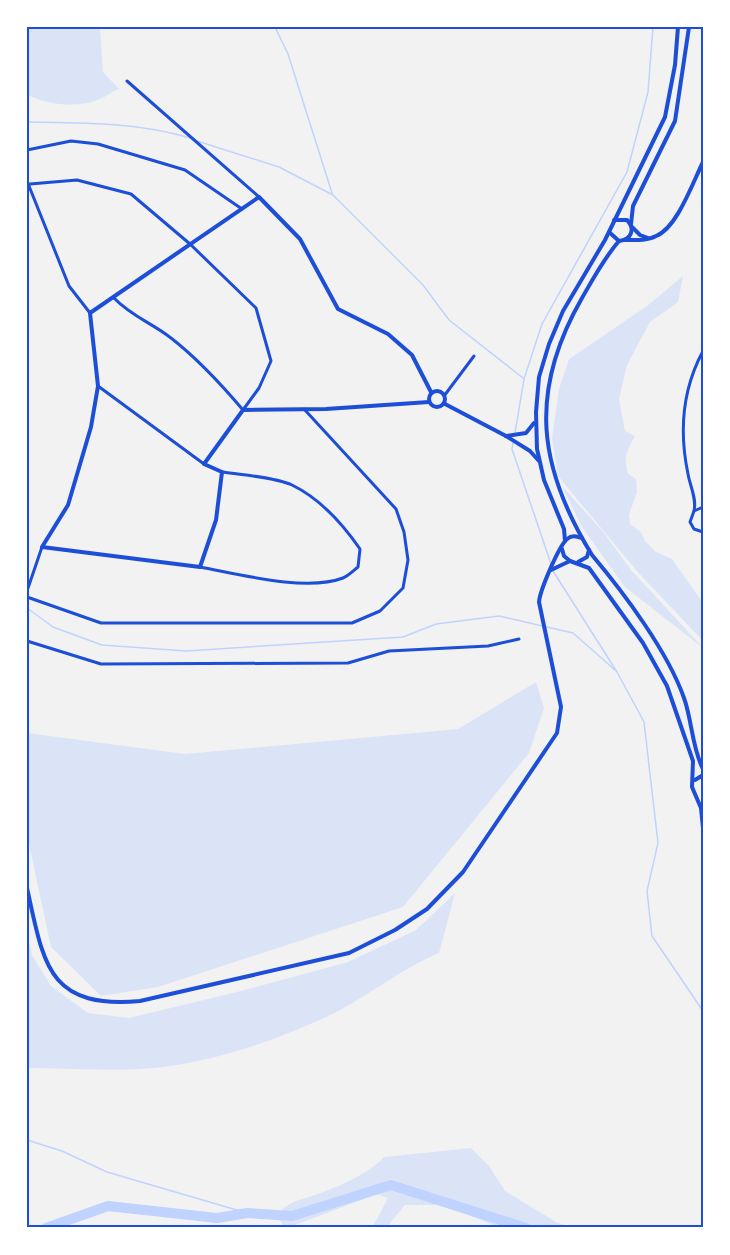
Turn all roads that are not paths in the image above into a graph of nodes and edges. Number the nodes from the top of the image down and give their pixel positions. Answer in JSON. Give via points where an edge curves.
{"nodes":[{"id":1,"x":678,"y":27,"type":"edge"},
{"id":2,"x":689,"y":27,"type":"edge"},
{"id":3,"x":127,"y":81,"type":"dead end"},
{"id":4,"x":27,"y":150,"type":"edge"},
{"id":5,"x":703,"y":162,"type":"edge"},
{"id":6,"x":29,"y":182,"type":"edge"},
{"id":7,"x":258,"y":197,"type":"junction"},
{"id":8,"x":242,"y":209,"type":"junction"},
{"id":9,"x":615,"y":220,"type":"junction"},
{"id":10,"x":631,"y":226,"type":"junction"},
{"id":11,"x":609,"y":231,"type":"junction"},
{"id":12,"x":651,"y":238,"type":"junction"},
{"id":13,"x":622,"y":241,"type":"junction"},
{"id":14,"x":190,"y":244,"type":"junction"},
{"id":15,"x":114,"y":298,"type":"junction"},
{"id":16,"x":90,"y":313,"type":"junction"},
{"id":17,"x":703,"y":351,"type":"edge"},
{"id":18,"x":474,"y":356,"type":"dead end"},
{"id":19,"x":98,"y":386,"type":"junction"},
{"id":20,"x":431,"y":392,"type":"junction"},
{"id":21,"x":444,"y":396,"type":"junction"},
{"id":22,"x":429,"y":402,"type":"junction"},
{"id":23,"x":445,"y":404,"type":"junction"},
{"id":24,"x":304,"y":409,"type":"junction"},
{"id":25,"x":243,"y":410,"type":"junction"},
{"id":26,"x":536,"y":416,"type":"junction"},
{"id":27,"x":506,"y":436,"type":"junction"},
{"id":28,"x":539,"y":462,"type":"junction"},
{"id":29,"x":204,"y":464,"type":"junction"},
{"id":30,"x":222,"y":472,"type":"junction"},
{"id":31,"x":694,"y":498,"type":"junction"},
{"id":32,"x":702,"y":507,"type":"edge"},
{"id":33,"x":694,"y":510,"type":"junction"},
{"id":34,"x":703,"y":533,"type":"edge"},
{"id":35,"x":582,"y":538,"type":"junction"},
{"id":36,"x":565,"y":541,"type":"junction"},
{"id":37,"x":42,"y":547,"type":"junction"},
{"id":38,"x":562,"y":549,"type":"junction"},
{"id":39,"x":589,"y":550,"type":"junction"},
{"id":40,"x":570,"y":561,"type":"junction"},
{"id":41,"x":577,"y":563,"type":"junction"},
{"id":42,"x":200,"y":567,"type":"junction"},
{"id":43,"x":548,"y":573,"type":"junction"},
{"id":44,"x":27,"y":591,"type":"edge"},
{"id":45,"x":27,"y":597,"type":"edge"},
{"id":46,"x":519,"y":639,"type":"dead end"},
{"id":47,"x":27,"y":641,"type":"edge"},
{"id":48,"x":703,"y":769,"type":"edge"},
{"id":49,"x":703,"y":775,"type":"edge"},
{"id":50,"x":694,"y":780,"type":"junction"},
{"id":51,"x":696,"y":796,"type":"junction"},
{"id":52,"x":703,"y":800,"type":"edge"},
{"id":53,"x":703,"y":828,"type":"edge"},
{"id":54,"x":27,"y":888,"type":"edge"}],
"edges":[{"from":1,"to":9,"type":"main road","via":[[665,117]]},
{"from":2,"to":10,"type":"main road","via":[[675,121],[633,206]]},
{"from":3,"to":7,"type":"street"},
{"from":4,"to":8,"type":"street","via":[[71,141],[98,144],[185,170]]},
{"from":5,"to":12,"type":"main road","via":[[672,223]]},
{"from":6,"to":14,"type":"street","via":[[77,180],[131,194]]},
{"from":6,"to":16,"type":"street","via":[[69,286]]},
{"from":7,"to":8,"type":"main road"},
{"from":7,"to":20,"type":"main road","via":[[300,239],[338,309],[388,334],[412,355]]},
{"from":8,"to":14,"type":"main road"},
{"from":9,"to":10,"type":"main road","via":[[622,218]]},
{"from":9,"to":11,"type":"main road"},
{"from":10,"to":12,"type":"main road","via":[[640,235]]},
{"from":10,"to":13,"type":"main road","via":[[630,237]]},
{"from":11,"to":13,"type":"main road"},
{"from":11,"to":26,"type":"main road","via":[[563,311],[549,344],[539,377]]},
{"from":12,"to":13,"type":"main road"},
{"from":13,"to":35,"type":"main road","via":[[606,258],[572,315],[549,387],[546,433],[550,465],[567,512]]},
{"from":14,"to":15,"type":"main road"},
{"from":14,"to":25,"type":"street","via":[[256,308],[271,362],[260,388]]},
{"from":15,"to":16,"type":"main road"},
{"from":15,"to":25,"type":"street","via":[[170,337],[216,378]]},
{"from":16,"to":19,"type":"main road"},
{"from":17,"to":31,"type":"street","via":[[683,410],[683,439]]},
{"from":18,"to":21,"type":"street"},
{"from":19,"to":29,"type":"street"},
{"from":19,"to":37,"type":"main road","via":[[91,427],[68,505]]},
{"from":20,"to":21,"type":"main road"},
{"from":20,"to":22,"type":"main road"},
{"from":21,"to":23,"type":"main road"},
{"from":22,"to":23,"type":"main road"},
{"from":22,"to":24,"type":"main road"},
{"from":23,"to":27,"type":"main road"},
{"from":24,"to":25,"type":"main road"},
{"from":24,"to":45,"type":"street","via":[[396,509],[408,560],[404,588],[380,611],[352,623],[100,623]]},
{"from":25,"to":29,"type":"main road"},
{"from":26,"to":27,"type":"main road","via":[[526,433]]},
{"from":26,"to":28,"type":"main road"},
{"from":27,"to":28,"type":"main road","via":[[530,451]]},
{"from":28,"to":36,"type":"main road"},
{"from":29,"to":30,"type":"main road"},
{"from":30,"to":42,"type":"main road","via":[[216,520]]},
{"from":30,"to":42,"type":"street","via":[[290,484],[321,503],[360,549],[358,567],[343,578],[310,583],[274,581]]},
{"from":31,"to":32,"type":"street"},
{"from":31,"to":33,"type":"street"},
{"from":32,"to":33,"type":"street"},
{"from":33,"to":34,"type":"street","via":[[691,526]]},
{"from":35,"to":36,"type":"main road","via":[[574,536]]},
{"from":35,"to":39,"type":"main road"},
{"from":36,"to":38,"type":"main road"},
{"from":37,"to":42,"type":"main road"},
{"from":37,"to":44,"type":"street"},
{"from":38,"to":40,"type":"main road"},
{"from":38,"to":43,"type":"main road"},
{"from":39,"to":41,"type":"main road","via":[[584,560]]},
{"from":39,"to":48,"type":"main road","via":[[671,669],[684,698]]},
{"from":40,"to":41,"type":"main road"},
{"from":40,"to":43,"type":"main road"},
{"from":41,"to":50,"type":"main road","via":[[589,568],[662,674],[689,744]]},
{"from":43,"to":54,"type":"main road","via":[[539,610],[561,707],[557,733],[463,872],[427,909],[395,930],[349,953],[113,1004],[87,1000],[64,987],[49,969]]},
{"from":46,"to":47,"type":"street","via":[[488,646],[389,651],[348,663],[101,664]]},
{"from":49,"to":50,"type":"main road"},
{"from":50,"to":51,"type":"main road"},
{"from":51,"to":52,"type":"main road"},
{"from":51,"to":53,"type":"main road"}]}
